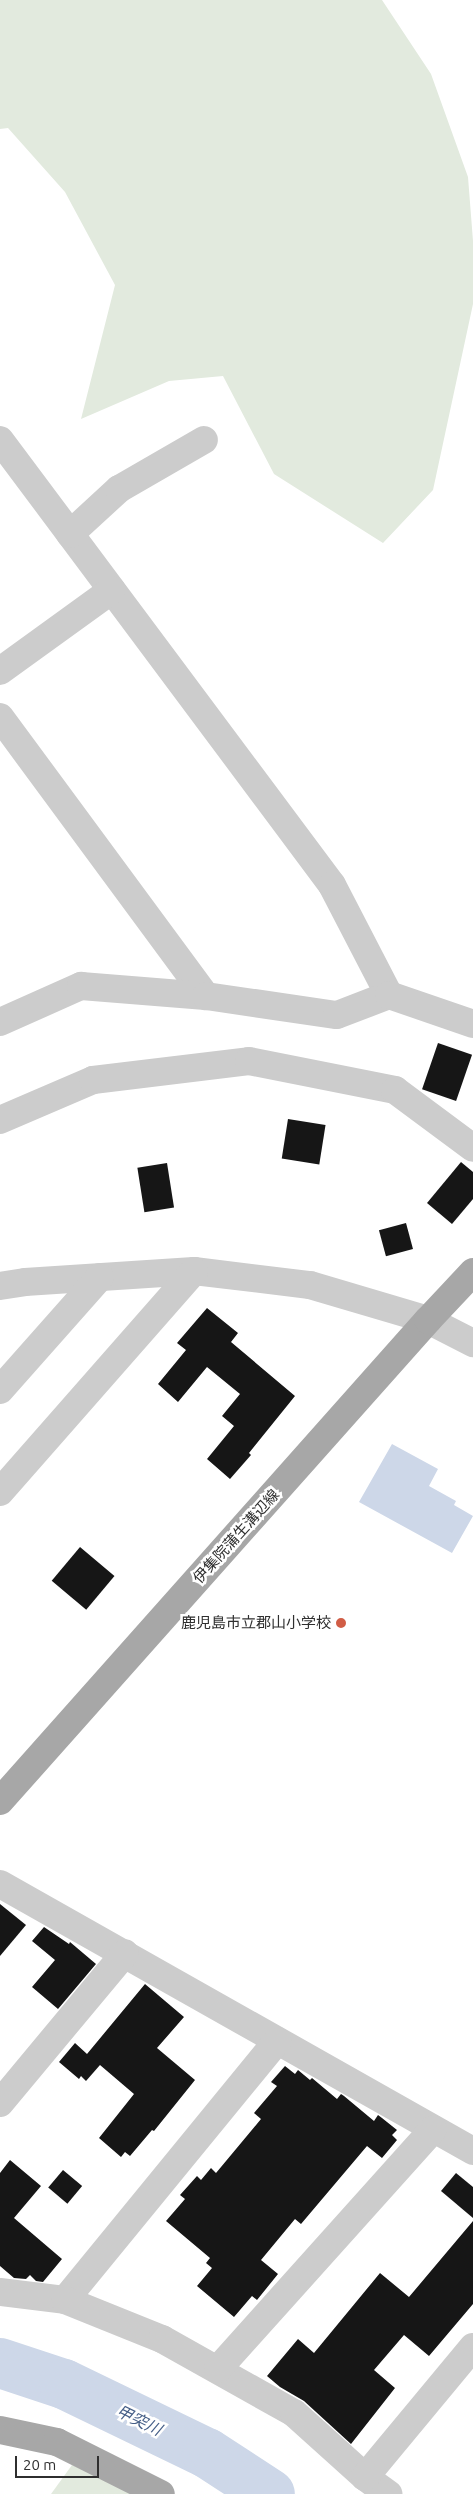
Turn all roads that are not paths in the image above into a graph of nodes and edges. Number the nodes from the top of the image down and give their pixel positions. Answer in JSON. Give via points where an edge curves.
{"nodes":[{"id":1,"x":0,"y":440,"type":"edge"},
{"id":2,"x":204,"y":440,"type":"dead end"},
{"id":3,"x":70,"y":534,"type":"junction"},
{"id":4,"x":112,"y":590,"type":"junction"},
{"id":5,"x":0,"y":671,"type":"edge"},
{"id":6,"x":0,"y":717,"type":"edge"},
{"id":7,"x":389,"y":995,"type":"junction"},
{"id":8,"x":206,"y":996,"type":"junction"},
{"id":9,"x":0,"y":1022,"type":"edge"},
{"id":10,"x":473,"y":1024,"type":"edge"},
{"id":11,"x":0,"y":1120,"type":"edge"},
{"id":12,"x":473,"y":1148,"type":"edge"},
{"id":13,"x":194,"y":1271,"type":"junction"},
{"id":14,"x":473,"y":1272,"type":"edge"},
{"id":15,"x":100,"y":1277,"type":"junction"},
{"id":16,"x":0,"y":1286,"type":"edge"},
{"id":17,"x":428,"y":1320,"type":"junction"},
{"id":18,"x":473,"y":1343,"type":"edge"},
{"id":19,"x":0,"y":1390,"type":"edge"},
{"id":20,"x":0,"y":1492,"type":"edge"},
{"id":21,"x":0,"y":1802,"type":"edge"},
{"id":22,"x":0,"y":1884,"type":"edge"},
{"id":23,"x":125,"y":1953,"type":"junction"},
{"id":24,"x":277,"y":2041,"type":"junction"},
{"id":25,"x":0,"y":2103,"type":"edge"},
{"id":26,"x":433,"y":2129,"type":"junction"},
{"id":27,"x":473,"y":2151,"type":"edge"},
{"id":28,"x":0,"y":2292,"type":"edge"},
{"id":29,"x":65,"y":2300,"type":"junction"},
{"id":30,"x":473,"y":2347,"type":"edge"},
{"id":31,"x":218,"y":2369,"type":"junction"},
{"id":32,"x":0,"y":2430,"type":"edge"},
{"id":33,"x":365,"y":2477,"type":"junction"},
{"id":34,"x":161,"y":2494,"type":"edge"},
{"id":35,"x":388,"y":2494,"type":"edge"}],
"edges":[{"from":1,"to":3,"type":"street"},
{"from":2,"to":3,"type":"street","via":[[119,489]]},
{"from":3,"to":4,"type":"street"},
{"from":4,"to":5,"type":"street"},
{"from":4,"to":7,"type":"street","via":[[332,886]]},
{"from":6,"to":8,"type":"street"},
{"from":7,"to":8,"type":"street","via":[[337,1015]]},
{"from":7,"to":10,"type":"street"},
{"from":8,"to":9,"type":"street","via":[[81,986]]},
{"from":11,"to":12,"type":"street","via":[[93,1080],[249,1061],[395,1090]]},
{"from":13,"to":15,"type":"street"},
{"from":13,"to":17,"type":"street","via":[[310,1285]]},
{"from":13,"to":20,"type":"street"},
{"from":14,"to":17,"type":"main road","name":"伊集院蒲生溝辺線"},
{"from":15,"to":16,"type":"street"},
{"from":15,"to":19,"type":"street"},
{"from":17,"to":18,"type":"street"},
{"from":17,"to":21,"type":"main road","name":"伊集院蒲生溝辺線"},
{"from":22,"to":23,"type":"street"},
{"from":23,"to":24,"type":"street"},
{"from":23,"to":25,"type":"street"},
{"from":24,"to":26,"type":"street"},
{"from":24,"to":29,"type":"street"},
{"from":26,"to":27,"type":"street"},
{"from":26,"to":31,"type":"street"},
{"from":28,"to":29,"type":"street"},
{"from":29,"to":31,"type":"street","via":[[162,2339]]},
{"from":30,"to":33,"type":"street"},
{"from":31,"to":33,"type":"street","via":[[294,2413]]},
{"from":32,"to":34,"type":"main road","via":[[57,2442]]},
{"from":33,"to":35,"type":"street"}]}
